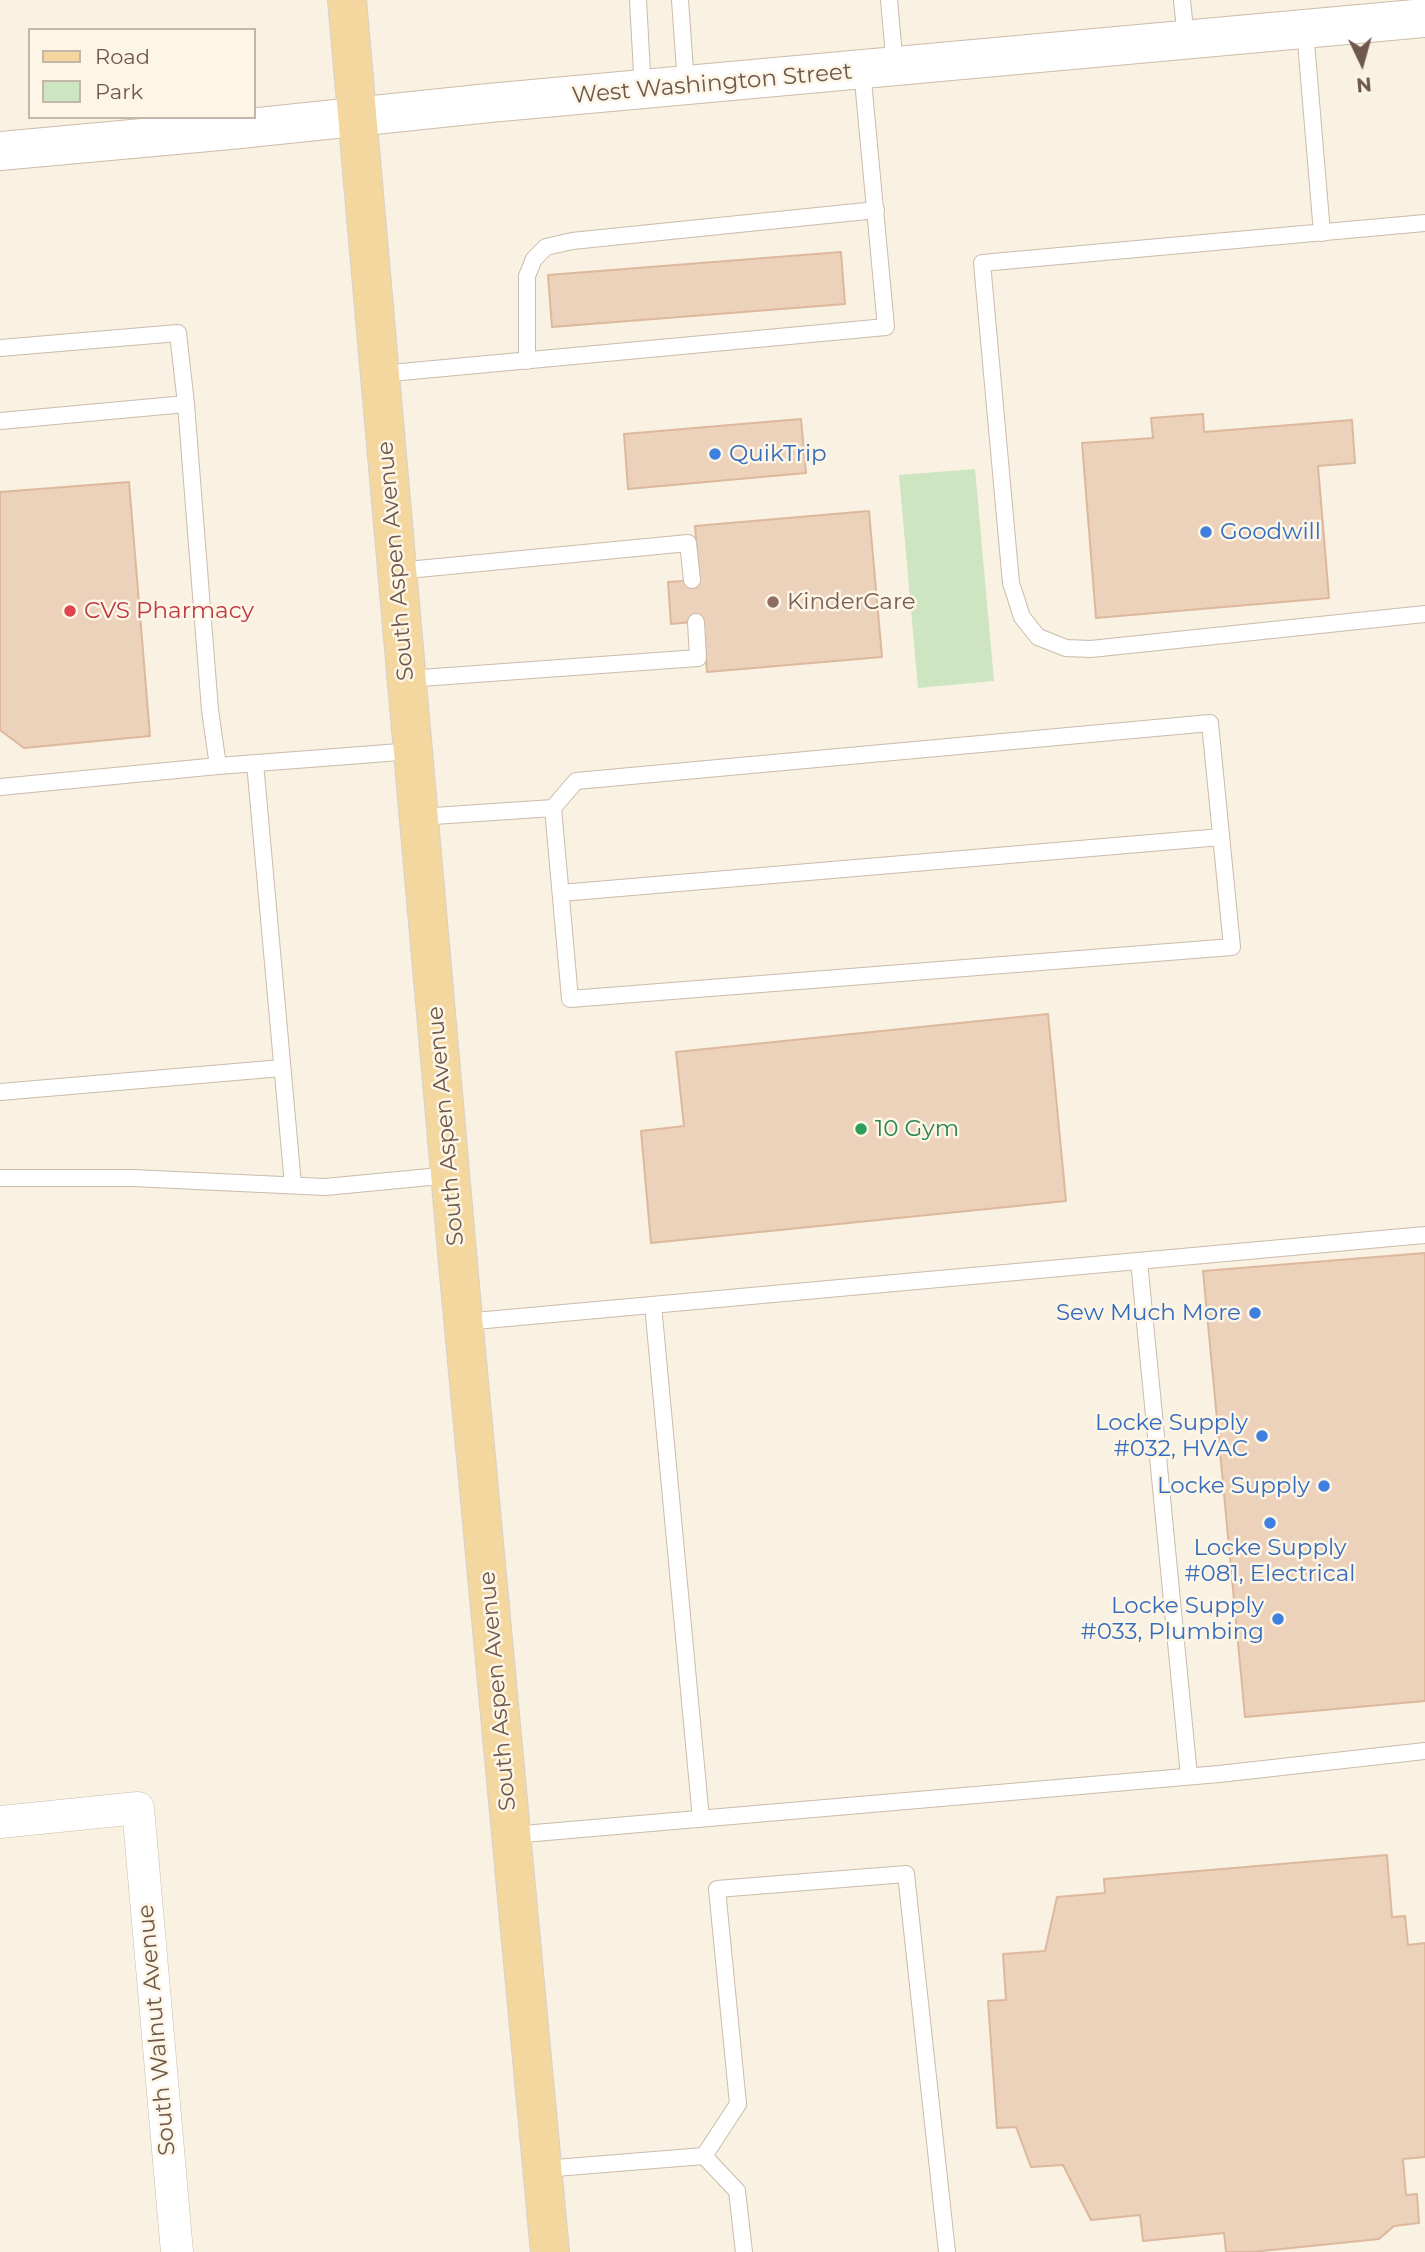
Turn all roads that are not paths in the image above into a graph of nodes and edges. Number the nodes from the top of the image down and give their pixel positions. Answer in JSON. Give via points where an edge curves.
{"nodes":[{"id":1,"x":347,"y":0,"type":"edge"},
{"id":2,"x":638,"y":0,"type":"edge"},
{"id":3,"x":680,"y":0,"type":"edge"},
{"id":4,"x":889,"y":0,"type":"edge"},
{"id":5,"x":1182,"y":0,"type":"edge"},
{"id":6,"x":1425,"y":18,"type":"edge"},
{"id":7,"x":1305,"y":30,"type":"junction"},
{"id":8,"x":1186,"y":40,"type":"junction"},
{"id":9,"x":878,"y":69,"type":"junction"},
{"id":10,"x":686,"y":87,"type":"junction"},
{"id":11,"x":643,"y":91,"type":"junction"},
{"id":12,"x":356,"y":117,"type":"junction"},
{"id":13,"x":0,"y":150,"type":"edge"},
{"id":14,"x":876,"y":210,"type":"junction"},
{"id":15,"x":1425,"y":223,"type":"edge"},
{"id":16,"x":1322,"y":233,"type":"junction"},
{"id":17,"x":0,"y":348,"type":"edge"},
{"id":18,"x":527,"y":361,"type":"junction"},
{"id":19,"x":380,"y":374,"type":"junction"},
{"id":20,"x":186,"y":404,"type":"junction"},
{"id":21,"x":0,"y":421,"type":"edge"},
{"id":22,"x":397,"y":571,"type":"junction"},
{"id":23,"x":692,"y":580,"type":"dead end"},
{"id":24,"x":1425,"y":614,"type":"edge"},
{"id":25,"x":695,"y":622,"type":"dead end"},
{"id":26,"x":407,"y":679,"type":"junction"},
{"id":27,"x":413,"y":751,"type":"junction"},
{"id":28,"x":255,"y":763,"type":"junction"},
{"id":29,"x":218,"y":766,"type":"junction"},
{"id":30,"x":0,"y":787,"type":"edge"},
{"id":31,"x":553,"y":808,"type":"junction"},
{"id":32,"x":419,"y":817,"type":"junction"},
{"id":33,"x":1222,"y":837,"type":"junction"},
{"id":34,"x":561,"y":894,"type":"junction"},
{"id":35,"x":282,"y":1068,"type":"junction"},
{"id":36,"x":0,"y":1092,"type":"edge"},
{"id":37,"x":451,"y":1175,"type":"junction"},
{"id":38,"x":0,"y":1178,"type":"edge"},
{"id":39,"x":293,"y":1185,"type":"junction"},
{"id":40,"x":1425,"y":1235,"type":"edge"},
{"id":41,"x":1139,"y":1261,"type":"junction"},
{"id":42,"x":653,"y":1305,"type":"junction"},
{"id":43,"x":464,"y":1322,"type":"junction"},
{"id":44,"x":1425,"y":1751,"type":"edge"},
{"id":45,"x":1189,"y":1776,"type":"junction"},
{"id":46,"x":701,"y":1819,"type":"junction"},
{"id":47,"x":0,"y":1822,"type":"edge"},
{"id":48,"x":512,"y":1836,"type":"junction"},
{"id":49,"x":704,"y":2156,"type":"junction"},
{"id":50,"x":543,"y":2169,"type":"junction"},
{"id":51,"x":177,"y":2252,"type":"edge"},
{"id":52,"x":550,"y":2252,"type":"edge"},
{"id":53,"x":744,"y":2252,"type":"edge"},
{"id":54,"x":947,"y":2252,"type":"edge"}],
"edges":[{"from":1,"to":12,"type":"main road","name":"South Aspen Avenue"},
{"from":2,"to":11,"type":"lane"},
{"from":3,"to":10,"type":"lane"},
{"from":4,"to":9,"type":"lane"},
{"from":5,"to":8,"type":"lane"},
{"from":6,"to":7,"type":"main road","name":"West Washington Street"},
{"from":7,"to":8,"type":"main road","name":"West Washington Street"},
{"from":7,"to":16,"type":"lane"},
{"from":8,"to":9,"type":"main road","name":"West Washington Street"},
{"from":9,"to":10,"type":"main road","name":"West Washington Street"},
{"from":9,"to":14,"type":"lane"},
{"from":10,"to":11,"type":"main road","name":"West Washington Street"},
{"from":11,"to":12,"type":"main road","name":"West Washington Street"},
{"from":12,"to":13,"type":"main road","name":"West Washington Street"},
{"from":12,"to":19,"type":"main road","name":"South Aspen Avenue"},
{"from":14,"to":18,"type":"lane","via":[[546,247],[527,276]]},
{"from":14,"to":18,"type":"lane","via":[[886,327]]},
{"from":15,"to":16,"type":"lane"},
{"from":16,"to":24,"type":"lane","via":[[982,263],[1011,583],[1022,617],[1038,637],[1066,648]]},
{"from":17,"to":20,"type":"lane","via":[[178,333]]},
{"from":18,"to":19,"type":"lane"},
{"from":19,"to":22,"type":"main road","name":"South Aspen Avenue"},
{"from":20,"to":21,"type":"lane"},
{"from":20,"to":29,"type":"lane"},
{"from":22,"to":23,"type":"lane","via":[[688,543]]},
{"from":22,"to":26,"type":"main road","name":"South Aspen Avenue"},
{"from":25,"to":26,"type":"lane","via":[[698,658]]},
{"from":26,"to":27,"type":"main road","name":"South Aspen Avenue"},
{"from":27,"to":28,"type":"lane"},
{"from":27,"to":32,"type":"main road","name":"South Aspen Avenue"},
{"from":28,"to":29,"type":"lane"},
{"from":28,"to":35,"type":"lane"},
{"from":29,"to":30,"type":"lane"},
{"from":31,"to":32,"type":"lane"},
{"from":31,"to":33,"type":"lane","via":[[576,781],[1210,723]]},
{"from":31,"to":34,"type":"lane"},
{"from":32,"to":37,"type":"main road","name":"South Aspen Avenue"},
{"from":33,"to":34,"type":"lane"},
{"from":33,"to":34,"type":"lane","via":[[1232,947],[570,999]]},
{"from":35,"to":36,"type":"lane"},
{"from":35,"to":39,"type":"lane"},
{"from":37,"to":39,"type":"lane"},
{"from":37,"to":43,"type":"main road","name":"South Aspen Avenue"},
{"from":38,"to":39,"type":"lane"},
{"from":40,"to":41,"type":"lane"},
{"from":41,"to":42,"type":"lane"},
{"from":41,"to":45,"type":"lane"},
{"from":42,"to":43,"type":"lane"},
{"from":42,"to":46,"type":"lane"},
{"from":43,"to":48,"type":"main road","name":"South Aspen Avenue"},
{"from":44,"to":45,"type":"lane"},
{"from":45,"to":46,"type":"lane"},
{"from":46,"to":48,"type":"lane"},
{"from":47,"to":51,"type":"street","name":"South Walnut Avenue","via":[[138,1808]]},
{"from":48,"to":50,"type":"main road","name":"South Aspen Avenue"},
{"from":49,"to":50,"type":"lane"},
{"from":49,"to":53,"type":"lane","via":[[737,2191]]},
{"from":49,"to":54,"type":"lane","via":[[738,2104],[717,1889],[906,1874]]},
{"from":50,"to":52,"type":"main road","name":"South Aspen Avenue"}]}
